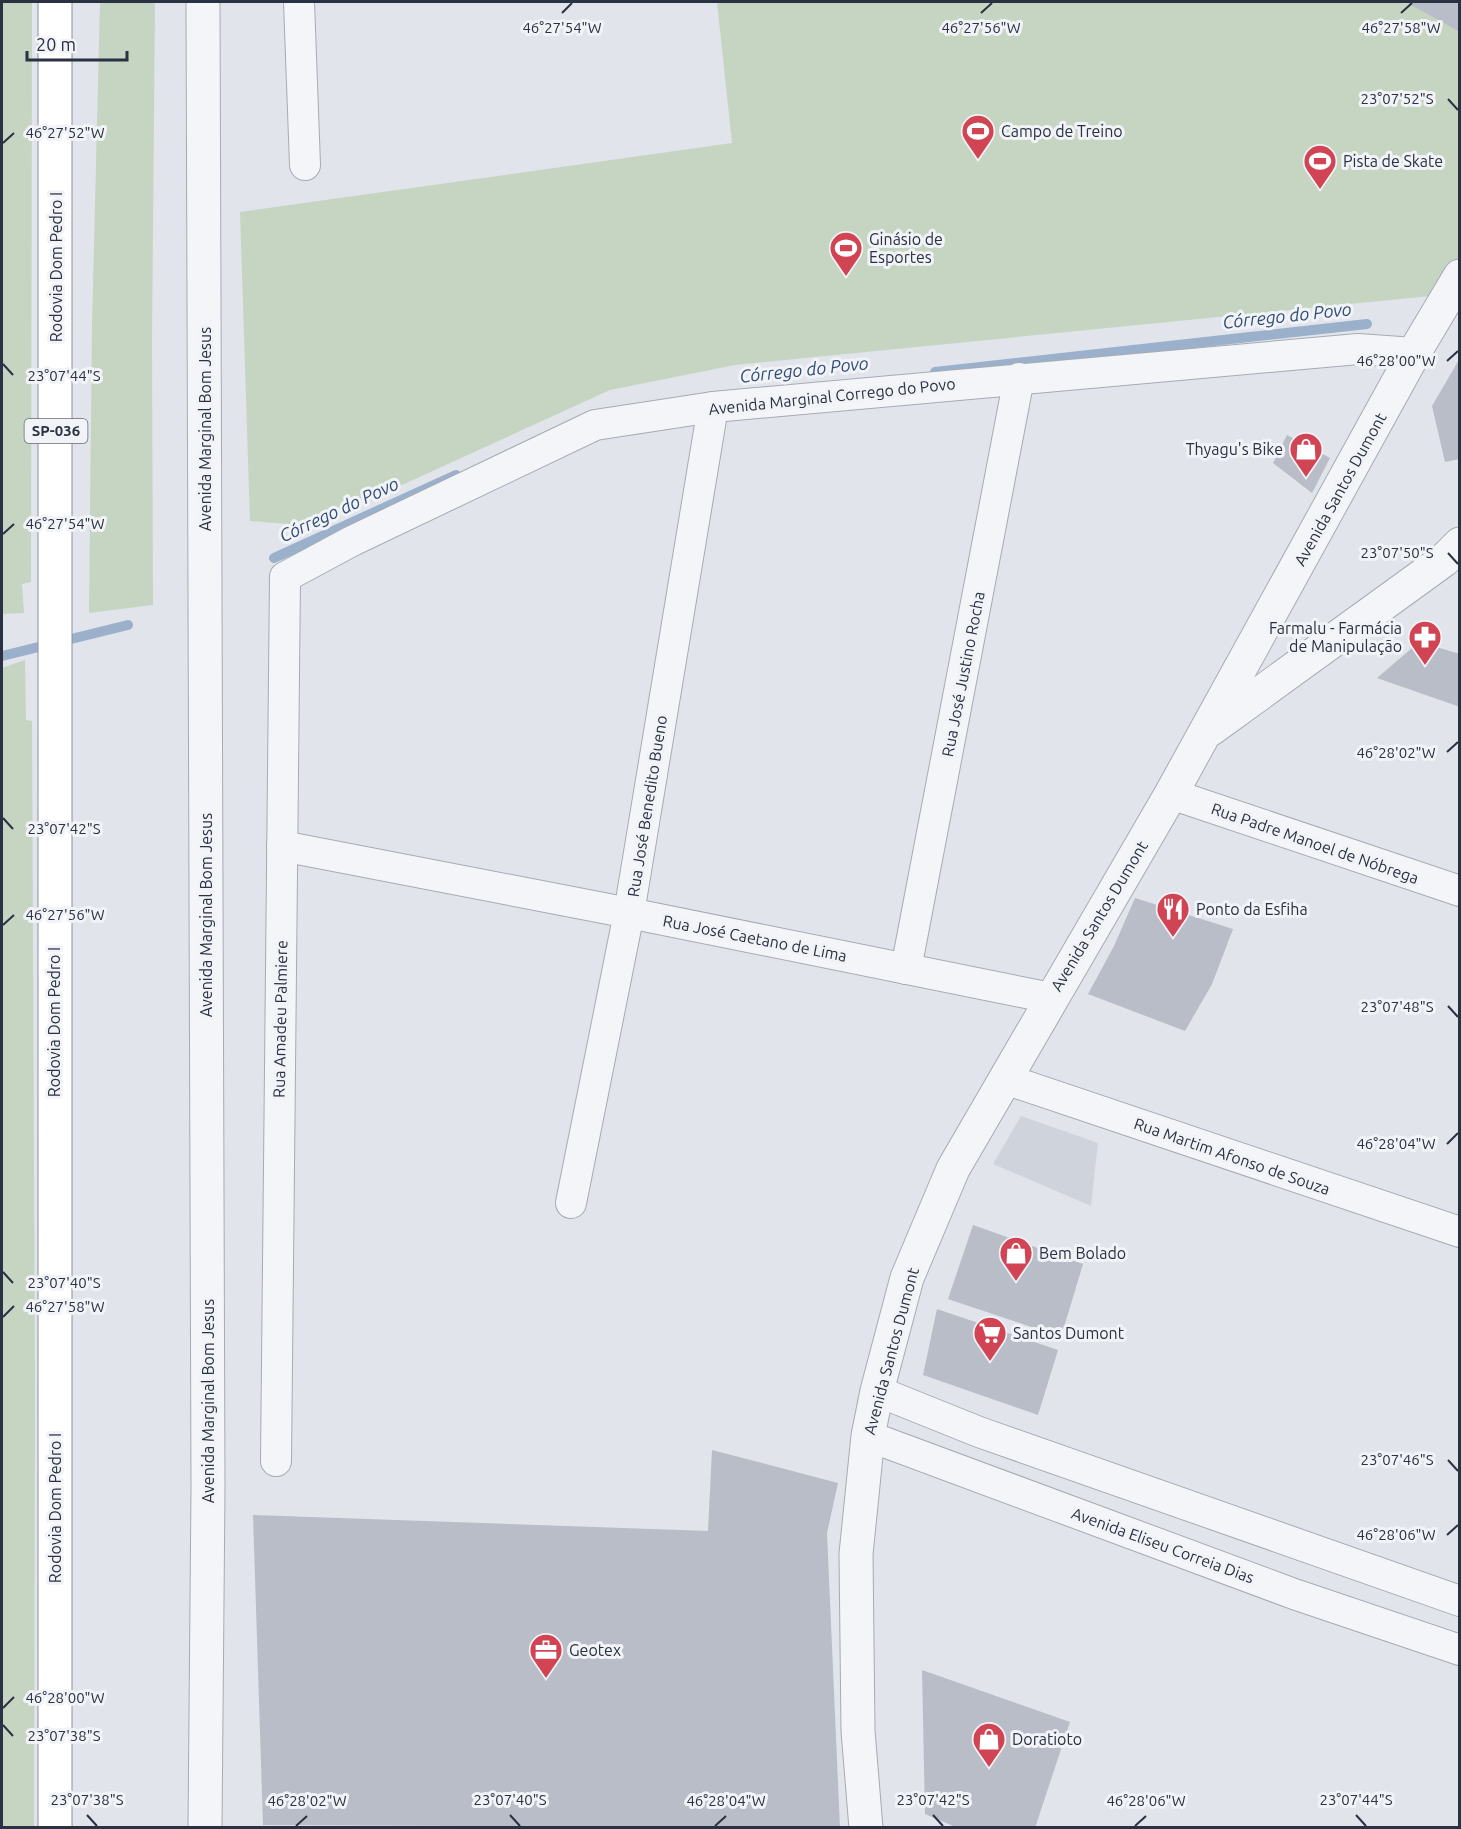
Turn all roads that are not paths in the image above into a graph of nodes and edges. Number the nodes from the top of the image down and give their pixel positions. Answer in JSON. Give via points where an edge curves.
{"nodes":[{"id":1,"x":55,"y":2,"type":"edge"},
{"id":2,"x":203,"y":2,"type":"edge"},
{"id":3,"x":299,"y":2,"type":"edge"},
{"id":4,"x":305,"y":165,"type":"dead end"},
{"id":5,"x":1460,"y":276,"type":"edge"},
{"id":6,"x":1414,"y":353,"type":"junction"},
{"id":7,"x":1019,"y":378,"type":"junction"},
{"id":8,"x":713,"y":407,"type":"junction"},
{"id":9,"x":1454,"y":556,"type":"edge"},
{"id":10,"x":285,"y":577,"type":"joint"},
{"id":11,"x":1205,"y":734,"type":"junction"},
{"id":12,"x":1171,"y":794,"type":"junction"},
{"id":13,"x":282,"y":846,"type":"junction"},
{"id":14,"x":1460,"y":891,"type":"edge"},
{"id":15,"x":629,"y":913,"type":"junction"},
{"id":16,"x":906,"y":969,"type":"junction"},
{"id":17,"x":1051,"y":998,"type":"junction"},
{"id":18,"x":1005,"y":1079,"type":"junction"},
{"id":19,"x":572,"y":1203,"type":"dead end"},
{"id":20,"x":1460,"y":1232,"type":"edge"},
{"id":21,"x":877,"y":1391,"type":"junction"},
{"id":22,"x":868,"y":1436,"type":"junction"},
{"id":23,"x":276,"y":1461,"type":"dead end"},
{"id":24,"x":1308,"y":1549,"type":"junction"},
{"id":25,"x":1294,"y":1594,"type":"junction"},
{"id":26,"x":1460,"y":1601,"type":"edge"},
{"id":27,"x":1460,"y":1650,"type":"edge"},
{"id":28,"x":55,"y":1827,"type":"edge"},
{"id":29,"x":205,"y":1827,"type":"edge"},
{"id":30,"x":866,"y":1827,"type":"edge"}],
"edges":[{"from":1,"to":28,"type":"highway","name":"Rodovia Dom Pedro I","number":"SP-036"},
{"from":2,"to":29,"type":"street","name":"Avenida Marginal Bom Jesus","via":[[208,1464]]},
{"from":3,"to":4,"type":"street"},
{"from":5,"to":6,"type":"street","name":"Avenida Santos Dumont"},
{"from":6,"to":7,"type":"street","name":"Avenida Marginal Corrego do Povo","via":[[1358,349]]},
{"from":6,"to":11,"type":"street","name":"Avenida Santos Dumont"},
{"from":7,"to":8,"type":"street","name":"Avenida Marginal Corrego do Povo"},
{"from":7,"to":16,"type":"street","name":"Rua José Justino Rocha"},
{"from":8,"to":10,"type":"street","name":"Avenida Marginal Corrego do Povo","via":[[595,425]]},
{"from":8,"to":15,"type":"street","name":"Rua José Benedito Bueno"},
{"from":9,"to":11,"type":"street","name":"Avenida Santos Dumont"},
{"from":10,"to":13,"type":"street","name":"Rua Amadeu Palmiere"},
{"from":11,"to":12,"type":"street","name":"Avenida Santos Dumont"},
{"from":12,"to":14,"type":"street","name":"Rua Padre Manoel de Nóbrega"},
{"from":12,"to":17,"type":"street","name":"Avenida Santos Dumont"},
{"from":13,"to":15,"type":"street","name":"Rua José Caetano de Lima"},
{"from":13,"to":23,"type":"street","name":"Rua Amadeu Palmiere"},
{"from":15,"to":16,"type":"street","name":"Rua José Caetano de Lima"},
{"from":15,"to":19,"type":"street","name":"Rua José Benedito Bueno"},
{"from":16,"to":17,"type":"street","name":"Rua José Caetano de Lima"},
{"from":17,"to":18,"type":"street","name":"Avenida Santos Dumont"},
{"from":18,"to":20,"type":"street","name":"Rua Martim Afonso de Souza"},
{"from":18,"to":21,"type":"street","name":"Avenida Santos Dumont","via":[[953,1169],[907,1278]]},
{"from":21,"to":22,"type":"street","name":"Avenida Santos Dumont"},
{"from":21,"to":24,"type":"street","via":[[980,1432]]},
{"from":22,"to":25,"type":"street","name":"Avenida Eliseu Correia Dias"},
{"from":22,"to":30,"type":"street","name":"Avenida Santos Dumont","via":[[856,1554],[858,1731]]},
{"from":24,"to":25,"type":"street"},
{"from":24,"to":26,"type":"street"},
{"from":25,"to":27,"type":"street","name":"Avenida Eliseu Correia Dias"}]}
